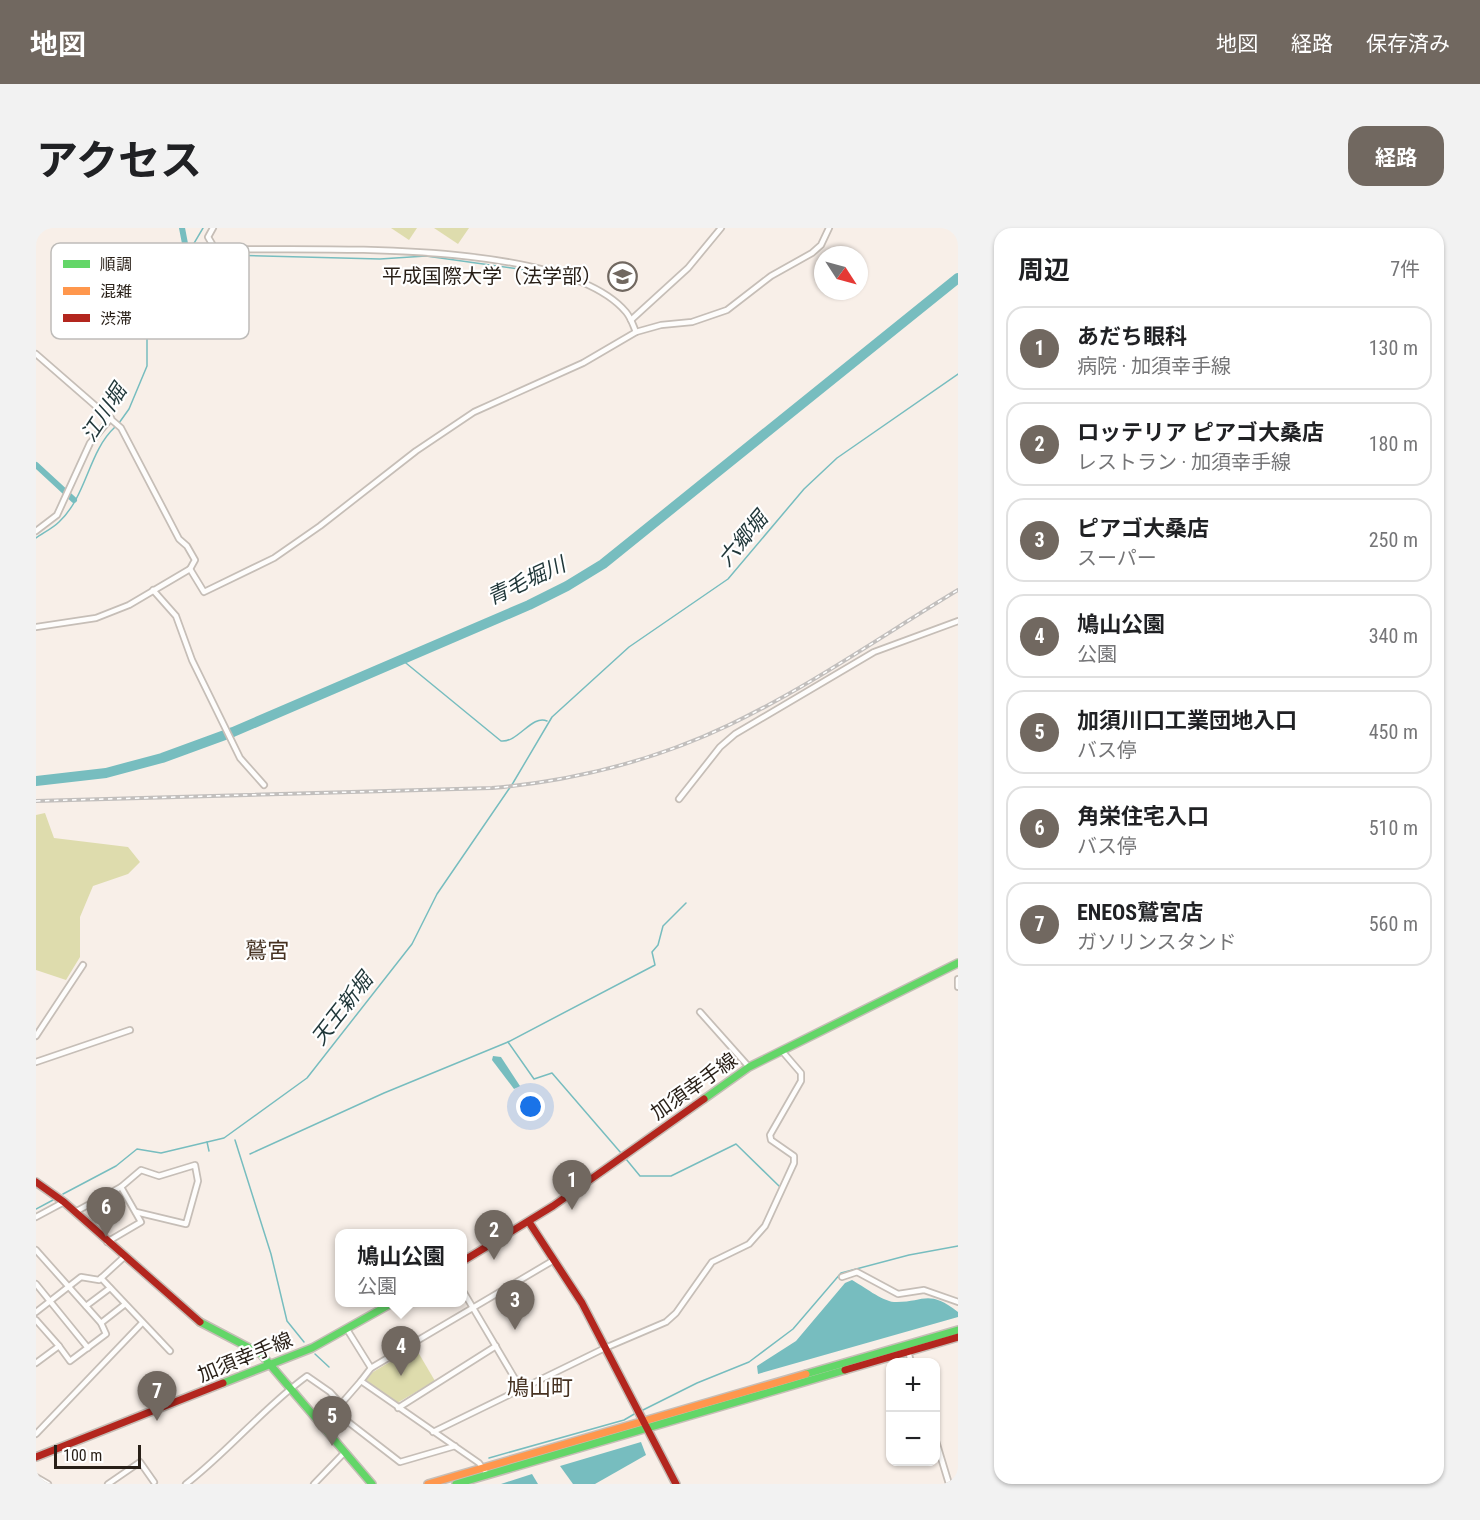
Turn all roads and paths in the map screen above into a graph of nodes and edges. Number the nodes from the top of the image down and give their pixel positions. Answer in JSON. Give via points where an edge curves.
{"nodes":[{"id":1,"x":213,"y":228,"type":"edge"},
{"id":2,"x":721,"y":228,"type":"edge"},
{"id":3,"x":829,"y":228,"type":"edge"},
{"id":4,"x":212,"y":243,"type":"edge"},
{"id":5,"x":249,"y":249,"type":"edge"},
{"id":6,"x":631,"y":320,"type":"junction"},
{"id":7,"x":636,"y":332,"type":"junction"},
{"id":8,"x":36,"y":354,"type":"edge"},
{"id":9,"x":111,"y":418,"type":"junction"},
{"id":10,"x":36,"y":531,"type":"edge"},
{"id":11,"x":190,"y":569,"type":"junction"},
{"id":12,"x":153,"y":590,"type":"junction"},
{"id":13,"x":958,"y":621,"type":"edge"},
{"id":14,"x":36,"y":627,"type":"edge"},
{"id":15,"x":264,"y":785,"type":"dead end"},
{"id":16,"x":680,"y":799,"type":"dead end"},
{"id":17,"x":958,"y":963,"type":"edge"},
{"id":18,"x":83,"y":964,"type":"dead end"},
{"id":19,"x":958,"y":979,"type":"edge"},
{"id":20,"x":958,"y":987,"type":"edge"},
{"id":21,"x":700,"y":1012,"type":"dead end"},
{"id":22,"x":130,"y":1030,"type":"dead end"},
{"id":23,"x":36,"y":1036,"type":"edge"},
{"id":24,"x":782,"y":1051,"type":"junction"},
{"id":25,"x":36,"y":1062,"type":"edge"},
{"id":26,"x":749,"y":1067,"type":"junction"},
{"id":27,"x":36,"y":1182,"type":"edge"},
{"id":28,"x":121,"y":1187,"type":"junction"},
{"id":29,"x":64,"y":1202,"type":"junction"},
{"id":30,"x":75,"y":1212,"type":"junction"},
{"id":31,"x":136,"y":1212,"type":"junction"},
{"id":32,"x":36,"y":1217,"type":"edge"},
{"id":33,"x":529,"y":1222,"type":"junction"},
{"id":34,"x":107,"y":1242,"type":"junction"},
{"id":35,"x":36,"y":1250,"type":"edge"},
{"id":36,"x":123,"y":1258,"type":"junction"},
{"id":37,"x":467,"y":1258,"type":"edge"},
{"id":38,"x":554,"y":1260,"type":"junction"},
{"id":39,"x":842,"y":1277,"type":"dead end"},
{"id":40,"x":101,"y":1278,"type":"junction"},
{"id":41,"x":36,"y":1284,"type":"edge"},
{"id":42,"x":69,"y":1287,"type":"junction"},
{"id":43,"x":110,"y":1288,"type":"junction"},
{"id":44,"x":467,"y":1299,"type":"edge"},
{"id":45,"x":51,"y":1300,"type":"junction"},
{"id":46,"x":958,"y":1302,"type":"edge"},
{"id":47,"x":124,"y":1305,"type":"junction"},
{"id":48,"x":86,"y":1306,"type":"junction"},
{"id":49,"x":386,"y":1307,"type":"edge"},
{"id":50,"x":473,"y":1308,"type":"junction"},
{"id":51,"x":36,"y":1312,"type":"edge"},
{"id":52,"x":36,"y":1320,"type":"edge"},
{"id":53,"x":101,"y":1323,"type":"junction"},
{"id":54,"x":142,"y":1323,"type":"junction"},
{"id":55,"x":958,"y":1330,"type":"edge"},
{"id":56,"x":348,"y":1331,"type":"junction"},
{"id":57,"x":958,"y":1337,"type":"edge"},
{"id":58,"x":59,"y":1347,"type":"junction"},
{"id":59,"x":496,"y":1347,"type":"junction"},
{"id":60,"x":88,"y":1348,"type":"junction"},
{"id":61,"x":605,"y":1348,"type":"junction"},
{"id":62,"x":907,"y":1348,"type":"junction"},
{"id":63,"x":170,"y":1351,"type":"dead end"},
{"id":64,"x":36,"y":1355,"type":"edge"},
{"id":65,"x":910,"y":1358,"type":"edge"},
{"id":66,"x":38,"y":1362,"type":"edge"},
{"id":67,"x":272,"y":1365,"type":"junction"},
{"id":68,"x":371,"y":1368,"type":"junction"},
{"id":69,"x":361,"y":1381,"type":"junction"},
{"id":70,"x":291,"y":1387,"type":"junction"},
{"id":71,"x":521,"y":1389,"type":"junction"},
{"id":72,"x":341,"y":1404,"type":"junction"},
{"id":73,"x":398,"y":1408,"type":"junction"},
{"id":74,"x":644,"y":1426,"type":"junction"},
{"id":75,"x":433,"y":1432,"type":"junction"},
{"id":76,"x":36,"y":1434,"type":"edge"},
{"id":77,"x":455,"y":1446,"type":"junction"},
{"id":78,"x":345,"y":1452,"type":"junction"},
{"id":79,"x":940,"y":1454,"type":"edge"},
{"id":80,"x":36,"y":1457,"type":"edge"},
{"id":81,"x":485,"y":1471,"type":"junction"},
{"id":82,"x":36,"y":1477,"type":"edge"},
{"id":83,"x":154,"y":1482,"type":"dead end"},
{"id":84,"x":48,"y":1484,"type":"edge"},
{"id":85,"x":108,"y":1484,"type":"edge"},
{"id":86,"x":186,"y":1484,"type":"edge"},
{"id":87,"x":314,"y":1484,"type":"edge"},
{"id":88,"x":372,"y":1484,"type":"edge"},
{"id":89,"x":428,"y":1484,"type":"edge"},
{"id":90,"x":456,"y":1484,"type":"edge"},
{"id":91,"x":676,"y":1484,"type":"edge"},
{"id":92,"x":949,"y":1484,"type":"edge"}],
"edges":[{"from":1,"to":4,"type":"street","via":[[208,237]]},
{"from":2,"to":6,"type":"street","via":[[688,268]]},
{"from":3,"to":7,"type":"street","via":[[812,253],[771,276],[727,310],[692,322],[661,324]]},
{"from":5,"to":6,"type":"street","via":[[409,251],[519,264],[588,285],[610,298]]},
{"from":6,"to":7,"type":"street"},
{"from":7,"to":11,"type":"street","via":[[584,363],[474,412],[274,558],[204,592]]},
{"from":8,"to":9,"type":"street"},
{"from":9,"to":10,"type":"street","via":[[90,444],[57,515]]},
{"from":9,"to":11,"type":"street","via":[[121,428],[179,539],[195,560]]},
{"from":11,"to":12,"type":"street"},
{"from":12,"to":14,"type":"street","via":[[96,618]]},
{"from":12,"to":15,"type":"street","via":[[176,616],[192,660],[242,761]]},
{"from":13,"to":16,"type":"street","via":[[874,652],[735,735],[720,747]]},
{"from":17,"to":24,"type":"street","name":"加須幸手線"},
{"from":18,"to":23,"type":"street"},
{"from":19,"to":20,"type":"street"},
{"from":21,"to":26,"type":"street"},
{"from":22,"to":25,"type":"street"},
{"from":24,"to":26,"type":"street","name":"加須幸手線"},
{"from":24,"to":61,"type":"street","via":[[801,1073],[801,1081],[770,1135],[771,1140],[794,1156],[794,1163],[765,1226],[749,1244],[712,1262],[666,1322]]},
{"from":26,"to":33,"type":"street","name":"加須幸手線"},
{"from":27,"to":29,"type":"street"},
{"from":28,"to":30,"type":"street"},
{"from":28,"to":31,"type":"street"},
{"from":28,"to":31,"type":"street","via":[[141,1170],[159,1176],[195,1165],[198,1181],[186,1224]]},
{"from":29,"to":30,"type":"street"},
{"from":29,"to":32,"type":"street"},
{"from":30,"to":34,"type":"street"},
{"from":31,"to":34,"type":"street","via":[[141,1222]]},
{"from":33,"to":37,"type":"street","name":"加須幸手線"},
{"from":33,"to":38,"type":"street"},
{"from":34,"to":36,"type":"street"},
{"from":35,"to":42,"type":"street"},
{"from":36,"to":40,"type":"street"},
{"from":36,"to":67,"type":"street","via":[[185,1312],[219,1335],[255,1350]]},
{"from":38,"to":50,"type":"street"},
{"from":38,"to":61,"type":"street"},
{"from":39,"to":46,"type":"street","via":[[857,1272],[898,1293],[924,1290]]},
{"from":40,"to":42,"type":"street","via":[[81,1277]]},
{"from":40,"to":43,"type":"street"},
{"from":41,"to":45,"type":"street"},
{"from":42,"to":45,"type":"street"},
{"from":42,"to":48,"type":"street"},
{"from":43,"to":47,"type":"street"},
{"from":43,"to":48,"type":"street"},
{"from":44,"to":50,"type":"street"},
{"from":45,"to":51,"type":"street"},
{"from":45,"to":60,"type":"street"},
{"from":47,"to":53,"type":"street"},
{"from":47,"to":54,"type":"street"},
{"from":48,"to":53,"type":"street"},
{"from":49,"to":56,"type":"street","name":"加須幸手線"},
{"from":50,"to":59,"type":"street"},
{"from":50,"to":68,"type":"street"},
{"from":52,"to":58,"type":"street"},
{"from":53,"to":60,"type":"street","via":[[106,1334]]},
{"from":54,"to":63,"type":"street"},
{"from":54,"to":76,"type":"street"},
{"from":55,"to":62,"type":"street"},
{"from":56,"to":67,"type":"street","name":"加須幸手線"},
{"from":56,"to":68,"type":"street"},
{"from":57,"to":62,"type":"street"},
{"from":58,"to":60,"type":"street","via":[[70,1361]]},
{"from":58,"to":66,"type":"street"},
{"from":59,"to":71,"type":"street"},
{"from":59,"to":73,"type":"street"},
{"from":61,"to":71,"type":"street"},
{"from":61,"to":74,"type":"street"},
{"from":62,"to":65,"type":"street"},
{"from":62,"to":74,"type":"street"},
{"from":64,"to":66,"type":"street"},
{"from":67,"to":70,"type":"street"},
{"from":67,"to":80,"type":"street","name":"加須幸手線"},
{"from":68,"to":69,"type":"street"},
{"from":69,"to":72,"type":"street"},
{"from":69,"to":73,"type":"street"},
{"from":70,"to":72,"type":"street","via":[[307,1376]]},
{"from":70,"to":78,"type":"street"},
{"from":70,"to":86,"type":"street"},
{"from":71,"to":75,"type":"street"},
{"from":72,"to":77,"type":"street","via":[[347,1421],[400,1461]]},
{"from":73,"to":75,"type":"street"},
{"from":74,"to":81,"type":"street"},
{"from":74,"to":91,"type":"street"},
{"from":75,"to":77,"type":"street"},
{"from":77,"to":81,"type":"street"},
{"from":78,"to":87,"type":"street"},
{"from":78,"to":88,"type":"street"},
{"from":79,"to":92,"type":"street"},
{"from":81,"to":89,"type":"street"},
{"from":81,"to":90,"type":"street"},
{"from":82,"to":84,"type":"street"},
{"from":83,"to":85,"type":"street","via":[[140,1462]]}]}
